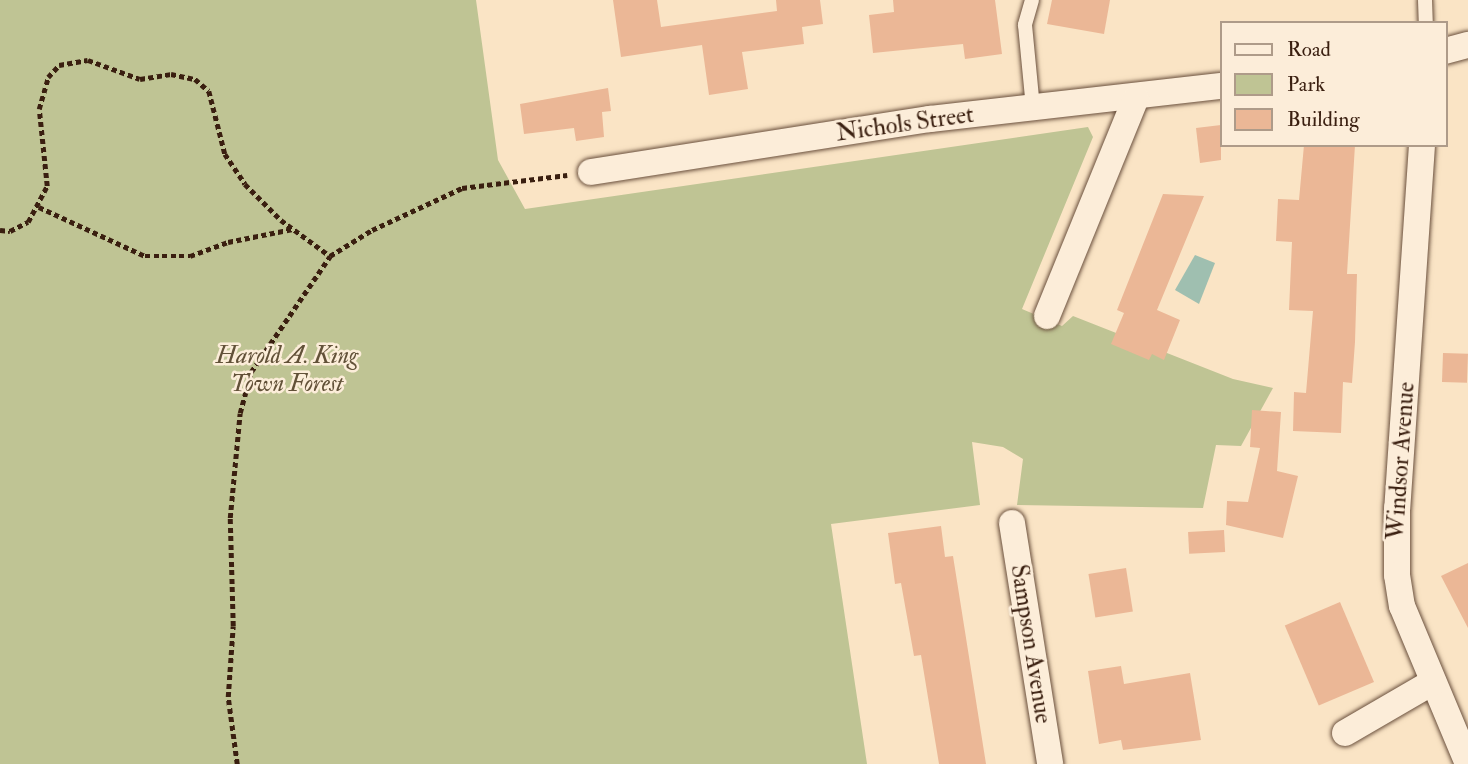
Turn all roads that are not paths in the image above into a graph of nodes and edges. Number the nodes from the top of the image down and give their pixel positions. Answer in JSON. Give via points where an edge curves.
{"nodes":[{"id":1,"x":1032,"y":0,"type":"edge"},
{"id":2,"x":1425,"y":0,"type":"edge"},
{"id":3,"x":1426,"y":21,"type":"edge"},
{"id":4,"x":1468,"y":45,"type":"edge"},
{"id":5,"x":1447,"y":50,"type":"edge"},
{"id":6,"x":1220,"y":86,"type":"edge"},
{"id":7,"x":1136,"y":98,"type":"junction"},
{"id":8,"x":1033,"y":108,"type":"junction"},
{"id":9,"x":1422,"y":147,"type":"edge"},
{"id":10,"x":591,"y":172,"type":"road end"},
{"id":11,"x":1047,"y":316,"type":"dead end"},
{"id":12,"x":1012,"y":523,"type":"dead end"},
{"id":13,"x":1433,"y":682,"type":"junction"},
{"id":14,"x":1345,"y":733,"type":"dead end"},
{"id":15,"x":1050,"y":764,"type":"edge"},
{"id":16,"x":1468,"y":764,"type":"edge"}],
"edges":[{"from":1,"to":8,"type":"lane","via":[[1024,25]]},
{"from":2,"to":3,"type":"lane"},
{"from":4,"to":5,"type":"street"},
{"from":6,"to":7,"type":"street","name":"Nichols Street"},
{"from":7,"to":8,"type":"street","name":"Nichols Street"},
{"from":7,"to":11,"type":"street"},
{"from":8,"to":10,"type":"street","name":"Nichols Street","via":[[930,119]]},
{"from":9,"to":13,"type":"street","name":"Windsor Avenue","via":[[1395,548],[1402,606]]},
{"from":12,"to":15,"type":"street","name":"Sampson Avenue"},
{"from":13,"to":14,"type":"street"},
{"from":13,"to":16,"type":"street","name":"Windsor Avenue"}]}
